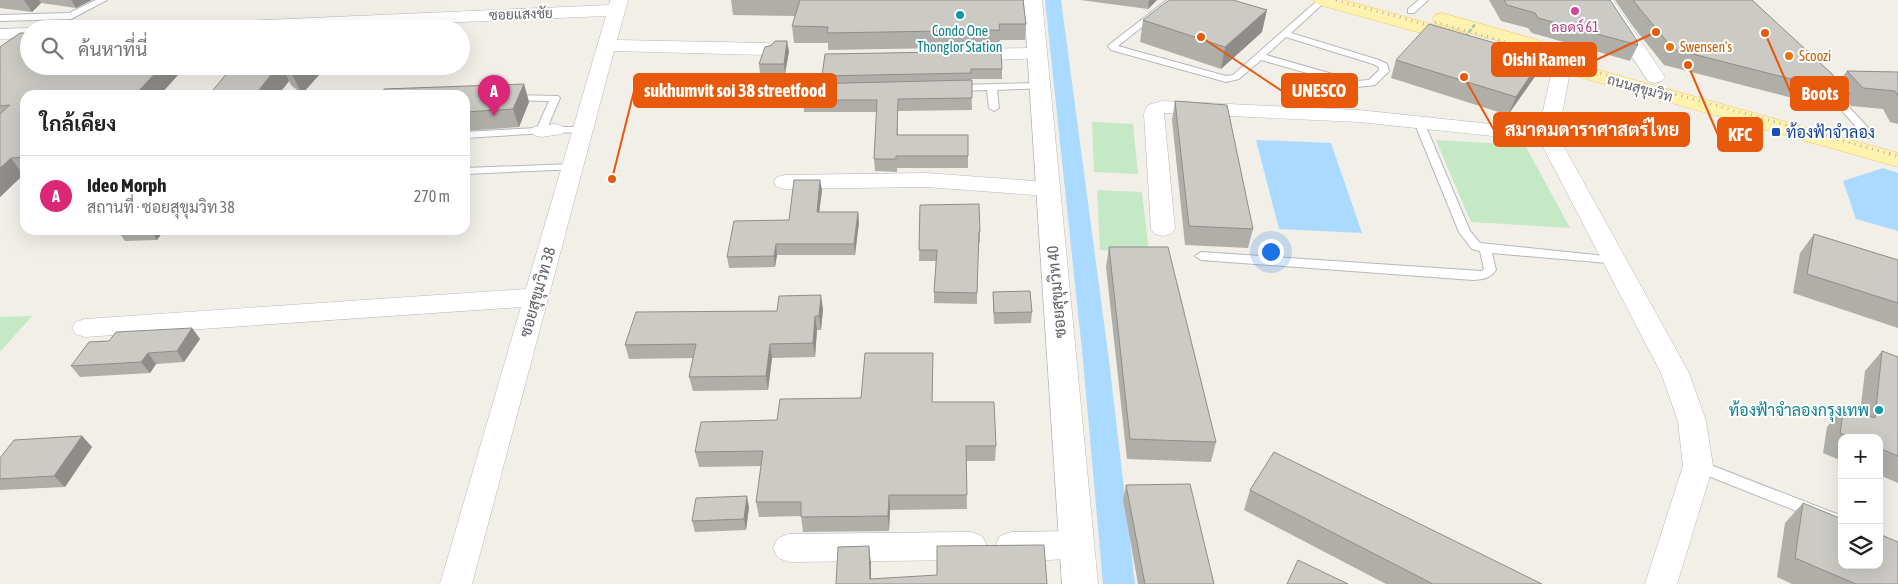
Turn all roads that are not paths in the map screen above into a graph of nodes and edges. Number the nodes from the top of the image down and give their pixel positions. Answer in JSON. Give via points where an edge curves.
{"nodes":[{"id":1,"x":103,"y":0,"type":"edge"},
{"id":2,"x":1033,"y":0,"type":"edge"},
{"id":3,"x":1172,"y":0,"type":"edge"},
{"id":4,"x":1323,"y":0,"type":"edge"},
{"id":5,"x":1371,"y":0,"type":"edge"},
{"id":6,"x":1607,"y":2,"type":"edge"},
{"id":7,"x":617,"y":5,"type":"edge"},
{"id":8,"x":1417,"y":5,"type":"edge"},
{"id":9,"x":0,"y":18,"type":"edge"},
{"id":10,"x":330,"y":20,"type":"edge"},
{"id":11,"x":1471,"y":30,"type":"junction"},
{"id":12,"x":20,"y":33,"type":"edge"},
{"id":13,"x":0,"y":34,"type":"edge"},
{"id":14,"x":1284,"y":34,"type":"junction"},
{"id":15,"x":20,"y":45,"type":"edge"},
{"id":16,"x":606,"y":45,"type":"junction"},
{"id":17,"x":766,"y":49,"type":"edge"},
{"id":18,"x":7,"y":54,"type":"edge"},
{"id":19,"x":1037,"y":54,"type":"junction"},
{"id":20,"x":949,"y":55,"type":"edge"},
{"id":21,"x":1259,"y":56,"type":"junction"},
{"id":22,"x":1562,"y":66,"type":"junction"},
{"id":23,"x":1652,"y":84,"type":"junction"},
{"id":24,"x":1039,"y":86,"type":"junction"},
{"id":25,"x":1843,"y":86,"type":"edge"},
{"id":26,"x":943,"y":88,"type":"edge"},
{"id":27,"x":992,"y":88,"type":"junction"},
{"id":28,"x":503,"y":99,"type":"edge"},
{"id":29,"x":994,"y":108,"type":"dead end"},
{"id":30,"x":1419,"y":122,"type":"junction"},
{"id":31,"x":582,"y":130,"type":"junction"},
{"id":32,"x":548,"y":131,"type":"junction"},
{"id":33,"x":470,"y":135,"type":"edge"},
{"id":34,"x":1548,"y":136,"type":"junction"},
{"id":35,"x":1870,"y":136,"type":"junction"},
{"id":36,"x":1898,"y":143,"type":"edge"},
{"id":37,"x":1898,"y":160,"type":"edge"},
{"id":38,"x":572,"y":167,"type":"junction"},
{"id":39,"x":470,"y":171,"type":"edge"},
{"id":40,"x":784,"y":182,"type":"dead end"},
{"id":41,"x":1048,"y":189,"type":"junction"},
{"id":42,"x":1163,"y":229,"type":"dead end"},
{"id":43,"x":1485,"y":249,"type":"junction"},
{"id":44,"x":1201,"y":256,"type":"dead end"},
{"id":45,"x":1615,"y":261,"type":"junction"},
{"id":46,"x":536,"y":298,"type":"junction"},
{"id":47,"x":86,"y":328,"type":"dead end"},
{"id":48,"x":1698,"y":466,"type":"junction"},
{"id":49,"x":1838,"y":520,"type":"edge"},
{"id":50,"x":1077,"y":545,"type":"junction"},
{"id":51,"x":789,"y":548,"type":"dead end"},
{"id":52,"x":456,"y":584,"type":"edge"},
{"id":53,"x":1080,"y":584,"type":"edge"},
{"id":54,"x":1661,"y":584,"type":"edge"}],
"edges":[{"from":1,"to":9,"type":"lane","via":[[71,16]]},
{"from":2,"to":19,"type":"street","name":"ซอยสุขุมวิท 40"},
{"from":3,"to":21,"type":"lane","via":[[1114,48],[1222,79],[1236,77]]},
{"from":4,"to":11,"type":"main road","name":"ถนนสุขุมวิท"},
{"from":4,"to":14,"type":"lane"},
{"from":5,"to":8,"type":"main road","name":"ถนนสุขุมวิท"},
{"from":6,"to":23,"type":"street"},
{"from":7,"to":10,"type":"street","name":"ซอยแสงชัย"},
{"from":7,"to":16,"type":"street","name":"ซอยสุขุมวิท 38"},
{"from":8,"to":11,"type":"main road","name":"ถนนสุขุมวิท"},
{"from":11,"to":22,"type":"main road","name":"ถนนสุขุมวิท"},
{"from":11,"to":23,"type":"main road","name":"ถนนสุขุมวิท"},
{"from":12,"to":13,"type":"street"},
{"from":14,"to":21,"type":"lane"},
{"from":14,"to":21,"type":"lane","via":[[1376,62],[1384,66],[1384,71],[1372,83],[1357,84]]},
{"from":15,"to":18,"type":"street"},
{"from":16,"to":17,"type":"street"},
{"from":16,"to":31,"type":"street","name":"ซอยสุขุมวิท 38"},
{"from":19,"to":20,"type":"street"},
{"from":19,"to":24,"type":"street","name":"ซอยสุขุมวิท 40"},
{"from":22,"to":23,"type":"main road","name":"ถนนสุขุมวิท"},
{"from":22,"to":34,"type":"street"},
{"from":23,"to":35,"type":"main road","name":"ถนนสุขุมวิท"},
{"from":23,"to":37,"type":"main road","name":"ถนนสุขุมวิท"},
{"from":24,"to":27,"type":"lane"},
{"from":24,"to":41,"type":"street","name":"ซอยสุขุมวิท 40"},
{"from":25,"to":35,"type":"lane","via":[[1825,86]]},
{"from":26,"to":27,"type":"lane"},
{"from":27,"to":29,"type":"lane"},
{"from":28,"to":32,"type":"lane","via":[[555,98]]},
{"from":30,"to":34,"type":"street"},
{"from":30,"to":42,"type":"street","via":[[1183,106],[1157,108],[1154,114]]},
{"from":30,"to":43,"type":"lane","via":[[1465,232],[1476,246]]},
{"from":31,"to":32,"type":"lane"},
{"from":31,"to":38,"type":"street","name":"ซอยสุขุมวิท 38"},
{"from":32,"to":33,"type":"lane"},
{"from":34,"to":45,"type":"street"},
{"from":35,"to":36,"type":"main road","name":"ถนนสุขุมวิท"},
{"from":38,"to":39,"type":"lane"},
{"from":38,"to":46,"type":"street","name":"ซอยสุขุมวิท 38"},
{"from":40,"to":41,"type":"street","via":[[926,180]]},
{"from":41,"to":50,"type":"street","name":"ซอยสุขุมวิท 40"},
{"from":43,"to":44,"type":"lane","via":[[1490,270],[1484,275],[1473,276]]},
{"from":43,"to":45,"type":"lane"},
{"from":45,"to":48,"type":"street","via":[[1675,373],[1692,421]]},
{"from":46,"to":47,"type":"street"},
{"from":46,"to":52,"type":"street","name":"ซอยสุขุมวิท 38"},
{"from":48,"to":49,"type":"lane"},
{"from":48,"to":54,"type":"street"},
{"from":50,"to":51,"type":"street"},
{"from":50,"to":53,"type":"street","name":"ซอยสุขุมวิท 40"}]}
